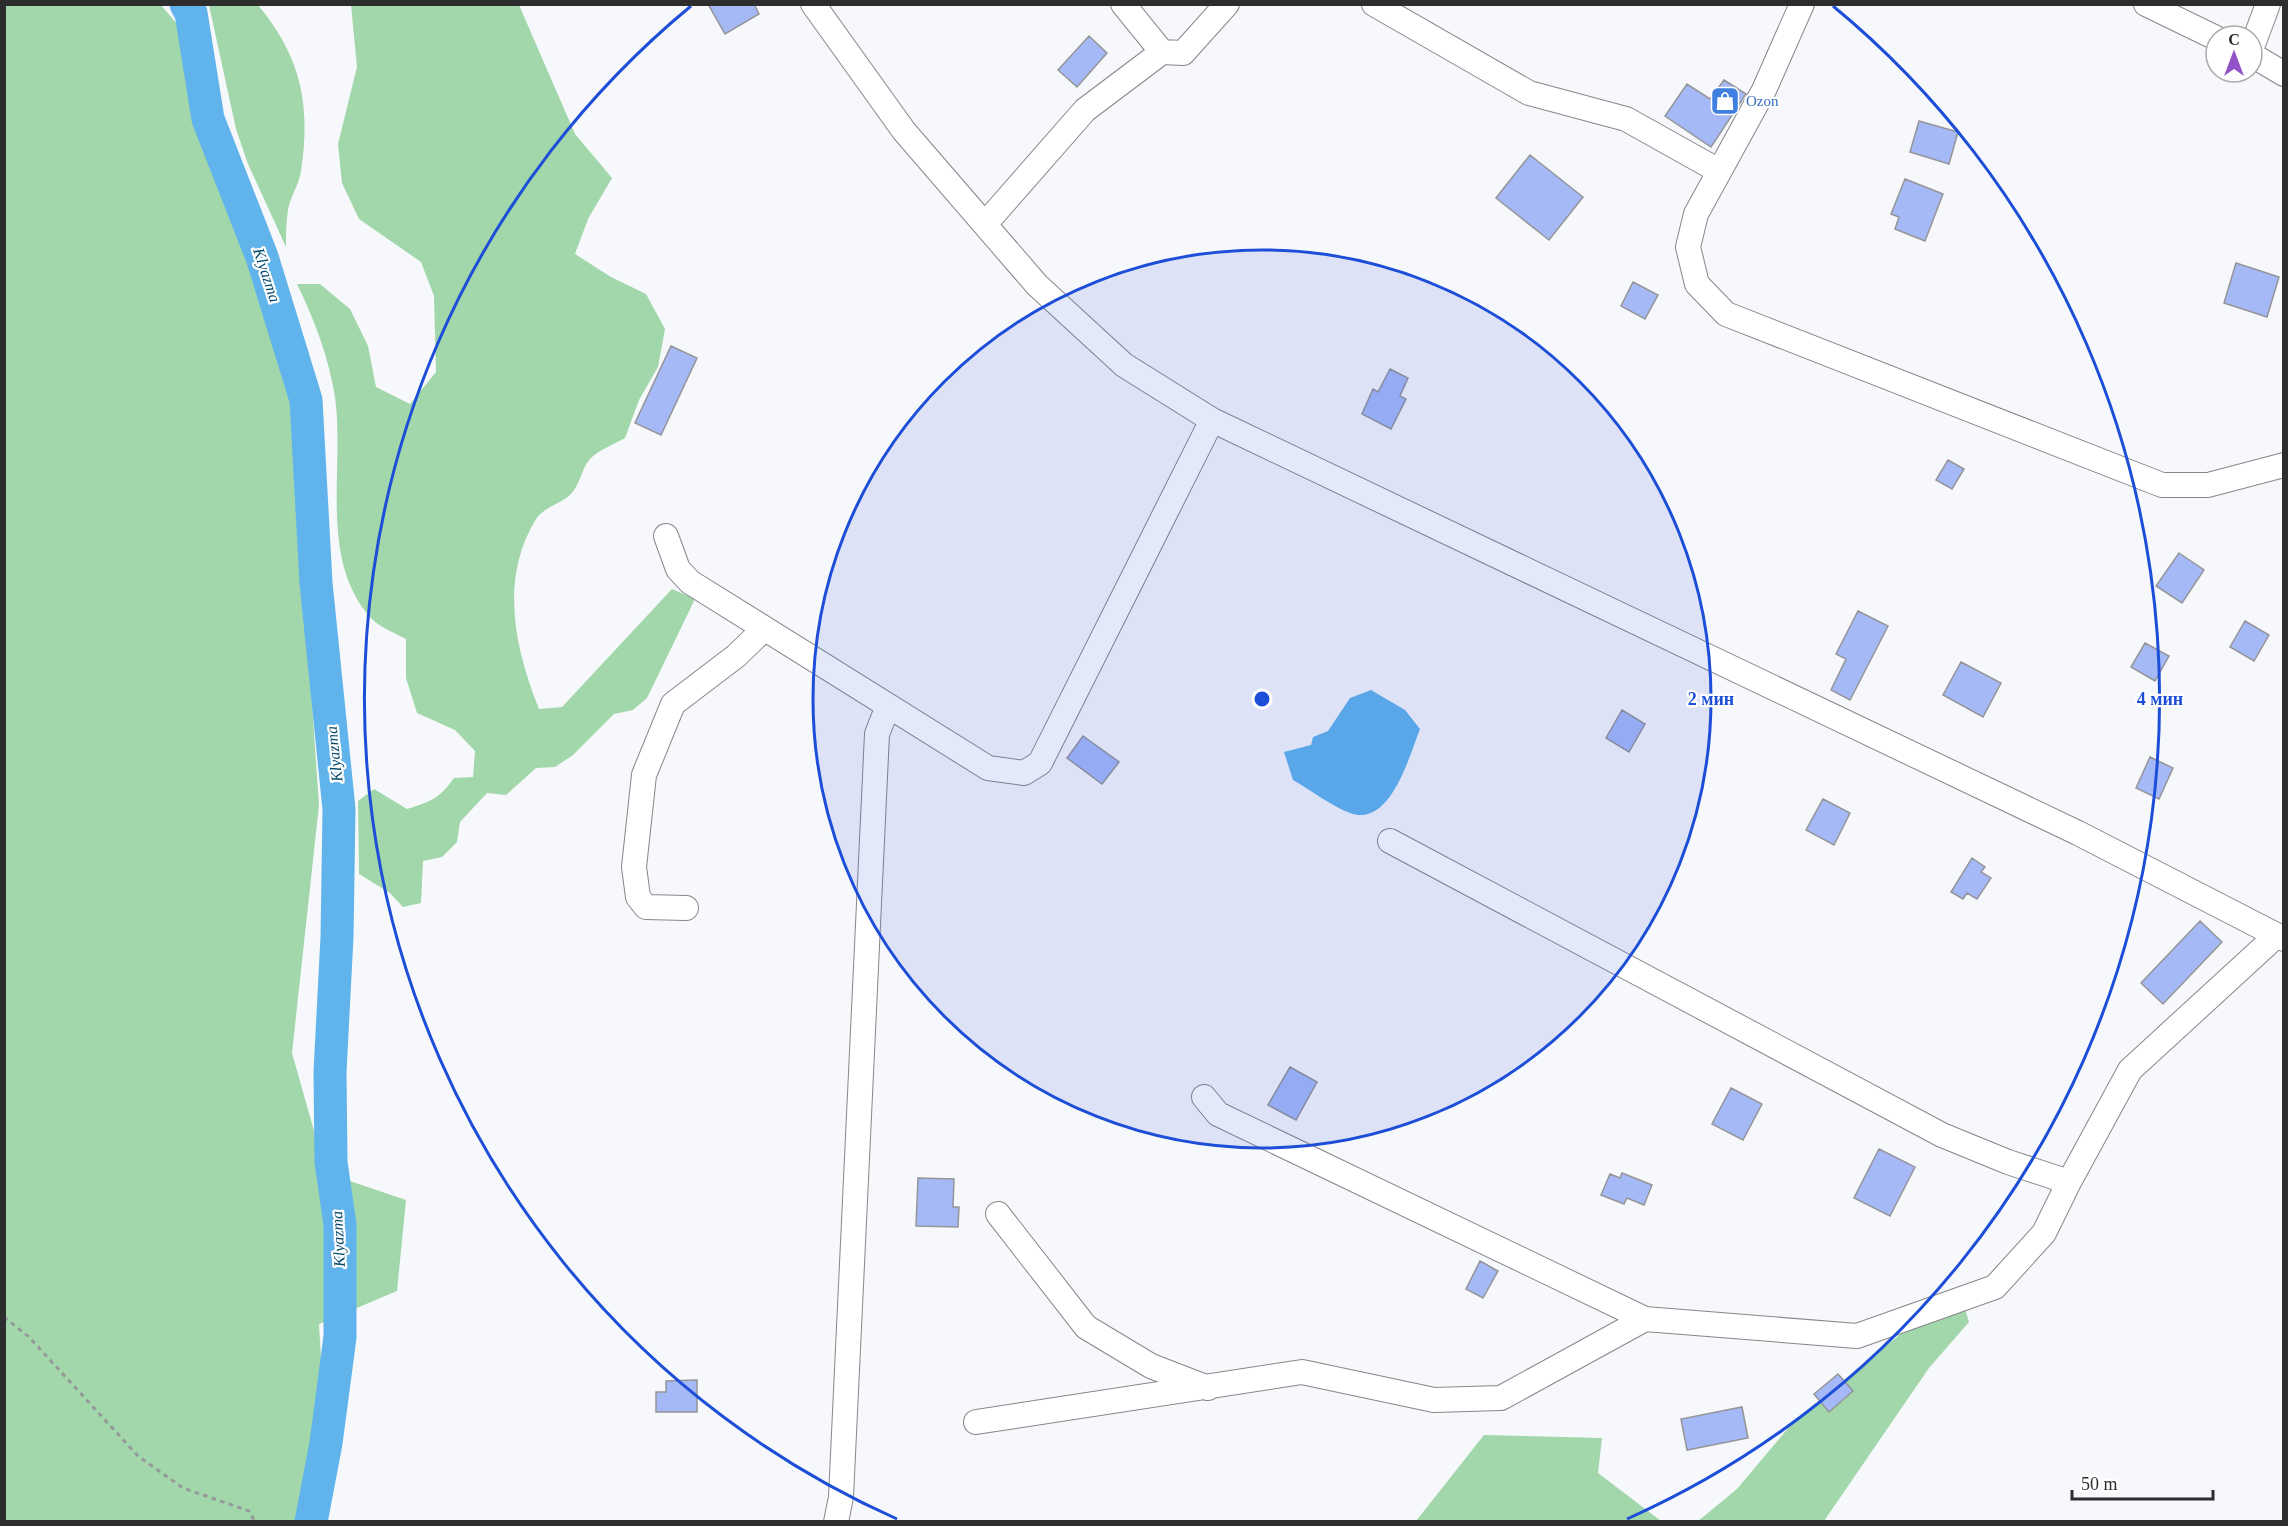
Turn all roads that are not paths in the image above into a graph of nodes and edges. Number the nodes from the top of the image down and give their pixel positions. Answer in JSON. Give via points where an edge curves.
{"nodes":[{"id":1,"x":813,"y":4,"type":"edge"},
{"id":2,"x":1124,"y":4,"type":"edge"},
{"id":3,"x":1227,"y":4,"type":"edge"},
{"id":4,"x":1374,"y":4,"type":"edge"},
{"id":5,"x":1802,"y":4,"type":"edge"},
{"id":6,"x":2146,"y":4,"type":"edge"},
{"id":7,"x":2268,"y":4,"type":"edge"},
{"id":8,"x":2261,"y":24,"type":"edge"},
{"id":9,"x":2204,"y":32,"type":"edge"},
{"id":10,"x":1162,"y":52,"type":"junction"},
{"id":11,"x":2264,"y":62,"type":"edge"},
{"id":12,"x":2283,"y":74,"type":"edge"},
{"id":13,"x":1719,"y":171,"type":"junction"},
{"id":14,"x":986,"y":223,"type":"junction"},
{"id":15,"x":1212,"y":420,"type":"junction"},
{"id":16,"x":2283,"y":465,"type":"edge"},
{"id":17,"x":666,"y":536,"type":"dead end"},
{"id":18,"x":764,"y":629,"type":"junction"},
{"id":19,"x":888,"y":706,"type":"junction"},
{"id":20,"x":1390,"y":841,"type":"dead end"},
{"id":21,"x":686,"y":908,"type":"dead end"},
{"id":22,"x":2280,"y":937,"type":"edge"},
{"id":23,"x":1204,"y":1096,"type":"dead end"},
{"id":24,"x":2069,"y":1182,"type":"junction"},
{"id":25,"x":998,"y":1214,"type":"dead end"},
{"id":26,"x":1645,"y":1319,"type":"junction"},
{"id":27,"x":1209,"y":1389,"type":"junction"},
{"id":28,"x":976,"y":1422,"type":"dead end"},
{"id":29,"x":837,"y":1521,"type":"edge"}],
"edges":[{"from":1,"to":14,"type":"street","via":[[904,131]]},
{"from":2,"to":10,"type":"street"},
{"from":3,"to":10,"type":"street","via":[[1183,53]]},
{"from":4,"to":13,"type":"street","via":[[1529,93],[1626,119]]},
{"from":5,"to":13,"type":"street","via":[[1764,90]]},
{"from":6,"to":9,"type":"street"},
{"from":7,"to":8,"type":"street"},
{"from":10,"to":14,"type":"street","via":[[1085,110]]},
{"from":11,"to":12,"type":"street"},
{"from":13,"to":16,"type":"street","via":[[1696,214],[1688,247],[1697,284],[1726,314],[2162,485],[2208,485]]},
{"from":14,"to":15,"type":"street","via":[[1037,285],[1124,365]]},
{"from":15,"to":19,"type":"street","via":[[1040,763],[1024,773],[988,768]]},
{"from":15,"to":22,"type":"street","via":[[2078,833]]},
{"from":17,"to":18,"type":"street","via":[[678,569],[690,582]]},
{"from":18,"to":19,"type":"street"},
{"from":18,"to":21,"type":"street","via":[[736,656],[673,704],[644,775],[634,867],[638,897],[646,907]]},
{"from":19,"to":29,"type":"street","via":[[877,734]]},
{"from":20,"to":24,"type":"street","via":[[1942,1135]]},
{"from":22,"to":24,"type":"street","via":[[2130,1070]]},
{"from":23,"to":26,"type":"street","via":[[1218,1114]]},
{"from":24,"to":26,"type":"street","via":[[2044,1233],[1995,1287],[1857,1336]]},
{"from":25,"to":27,"type":"street","via":[[1086,1327],[1151,1366]]},
{"from":26,"to":27,"type":"street","via":[[1502,1398],[1434,1400],[1302,1372]]},
{"from":27,"to":28,"type":"street"}]}
